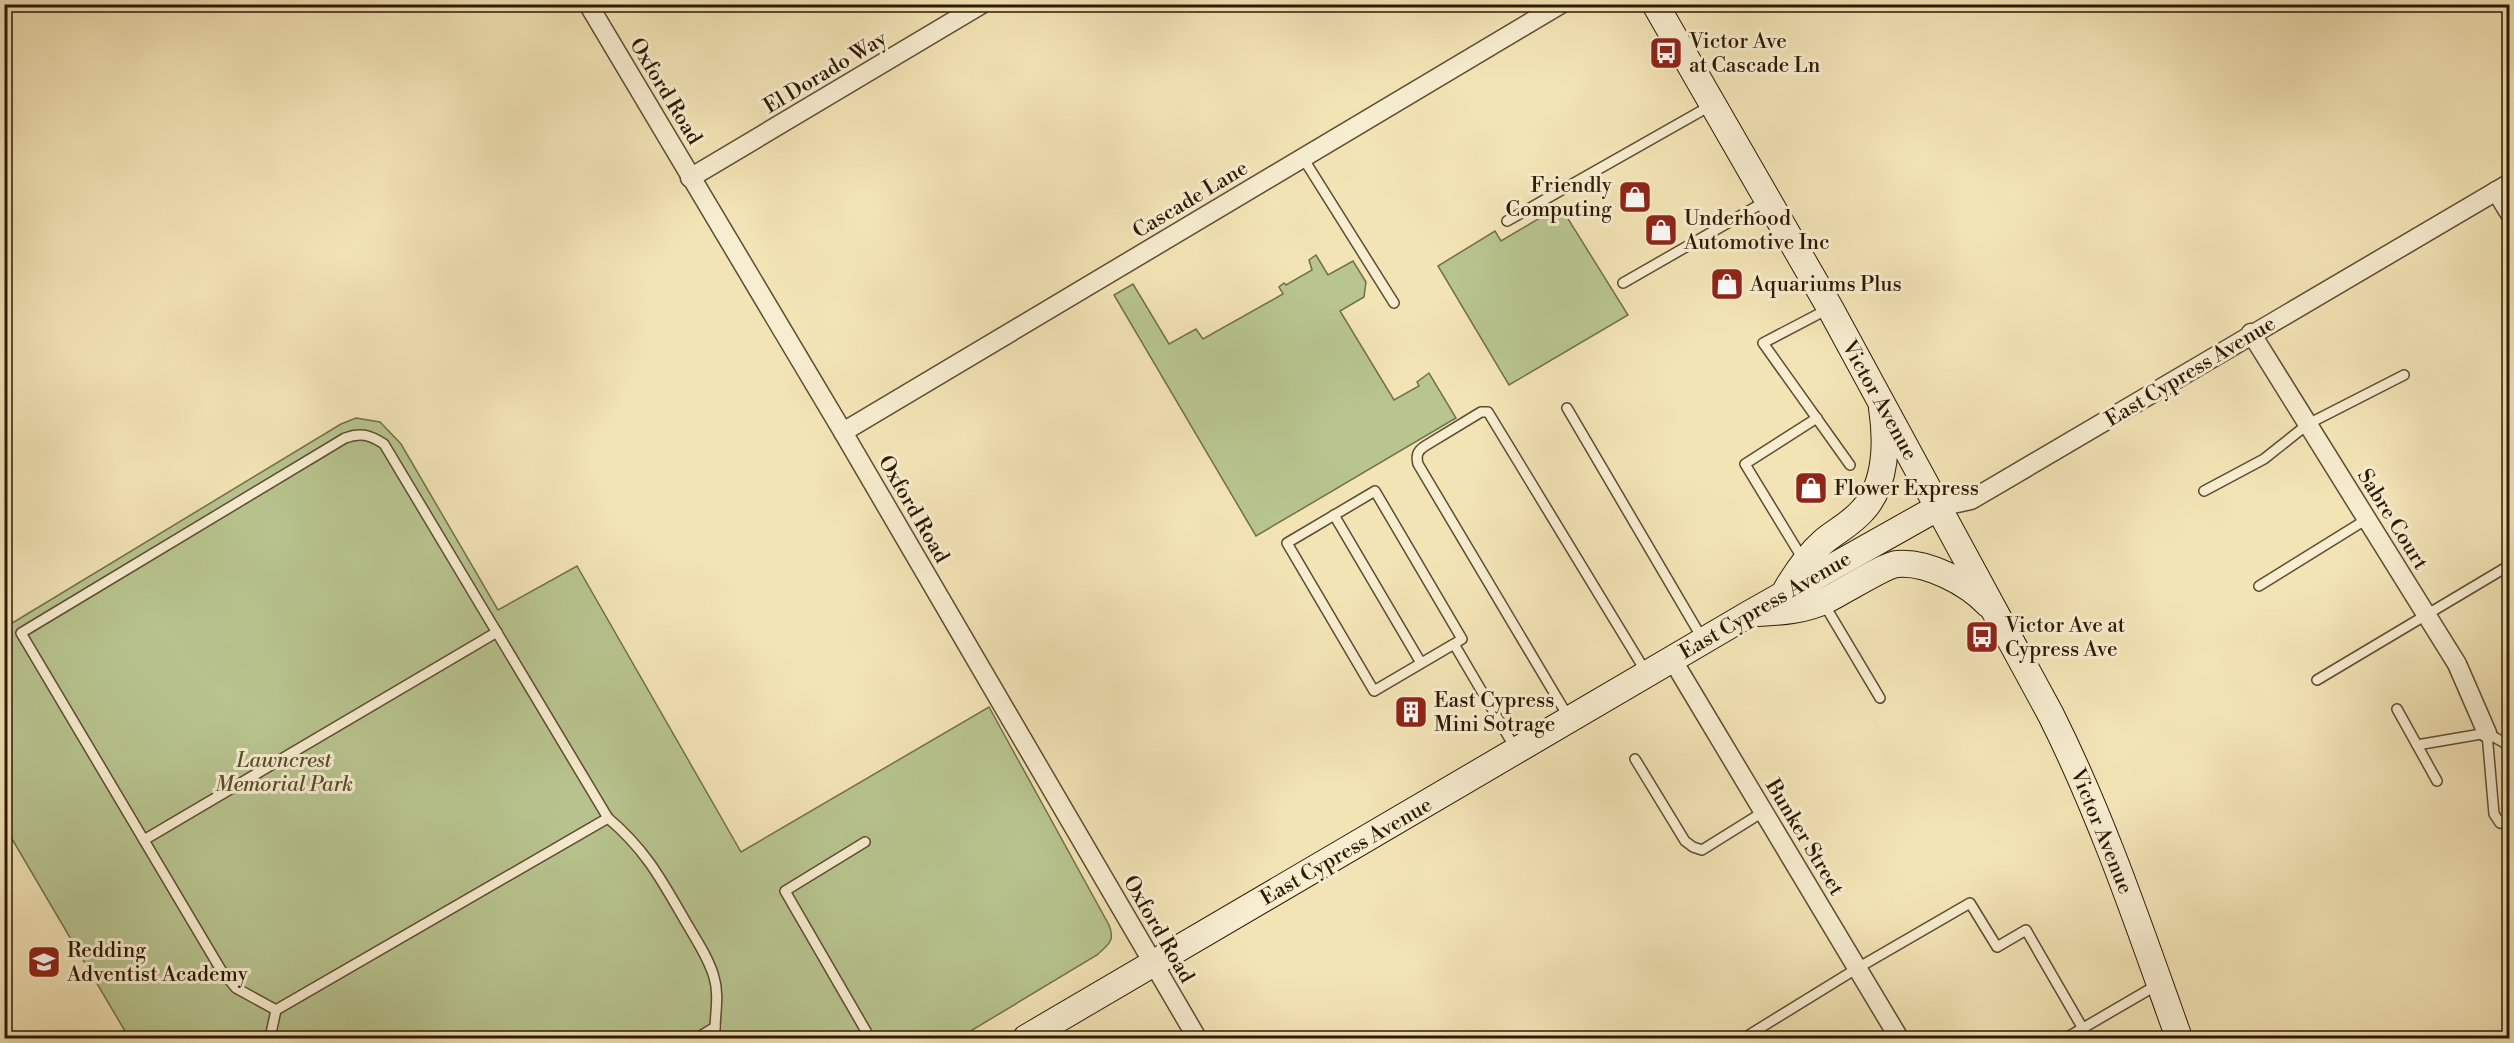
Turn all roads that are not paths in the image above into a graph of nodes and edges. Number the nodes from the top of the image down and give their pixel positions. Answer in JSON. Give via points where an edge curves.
{"nodes":[{"id":1,"x":588,"y":4,"type":"edge"},
{"id":2,"x":982,"y":4,"type":"edge"},
{"id":3,"x":1561,"y":4,"type":"edge"},
{"id":4,"x":1655,"y":4,"type":"edge"},
{"id":5,"x":1713,"y":105,"type":"junction"},
{"id":6,"x":1303,"y":158,"type":"junction"},
{"id":7,"x":690,"y":178,"type":"junction"},
{"id":8,"x":2503,"y":187,"type":"edge"},
{"id":9,"x":1768,"y":200,"type":"junction"},
{"id":10,"x":2510,"y":214,"type":"edge"},
{"id":11,"x":1507,"y":221,"type":"dead end"},
{"id":12,"x":1623,"y":283,"type":"dead end"},
{"id":13,"x":1394,"y":303,"type":"dead end"},
{"id":14,"x":1830,"y":308,"type":"junction"},
{"id":15,"x":2251,"y":333,"type":"junction"},
{"id":16,"x":2404,"y":375,"type":"dead end"},
{"id":17,"x":1881,"y":399,"type":"junction"},
{"id":18,"x":1567,"y":408,"type":"dead end"},
{"id":19,"x":1817,"y":418,"type":"junction"},
{"id":20,"x":2308,"y":424,"type":"junction"},
{"id":21,"x":843,"y":432,"type":"junction"},
{"id":22,"x":1850,"y":465,"type":"dead end"},
{"id":23,"x":2204,"y":491,"type":"dead end"},
{"id":24,"x":1939,"y":507,"type":"junction"},
{"id":25,"x":1334,"y":515,"type":"junction"},
{"id":26,"x":2367,"y":519,"type":"junction"},
{"id":27,"x":1805,"y":562,"type":"junction"},
{"id":28,"x":2510,"y":565,"type":"edge"},
{"id":29,"x":2259,"y":586,"type":"dead end"},
{"id":30,"x":1784,"y":593,"type":"junction"},
{"id":31,"x":1823,"y":602,"type":"junction"},
{"id":32,"x":1749,"y":614,"type":"junction"},
{"id":33,"x":2427,"y":615,"type":"junction"},
{"id":34,"x":1999,"y":616,"type":"junction"},
{"id":35,"x":497,"y":632,"type":"junction"},
{"id":36,"x":1703,"y":640,"type":"junction"},
{"id":37,"x":1454,"y":644,"type":"junction"},
{"id":38,"x":1672,"y":659,"type":"junction"},
{"id":39,"x":1421,"y":663,"type":"junction"},
{"id":40,"x":1647,"y":674,"type":"junction"},
{"id":41,"x":2317,"y":680,"type":"dead end"},
{"id":42,"x":1880,"y":698,"type":"dead end"},
{"id":43,"x":2397,"y":709,"type":"dead end"},
{"id":44,"x":1569,"y":719,"type":"junction"},
{"id":45,"x":2487,"y":733,"type":"junction"},
{"id":46,"x":2417,"y":745,"type":"junction"},
{"id":47,"x":2510,"y":746,"type":"edge"},
{"id":48,"x":1516,"y":750,"type":"junction"},
{"id":49,"x":1635,"y":759,"type":"dead end"},
{"id":50,"x":2437,"y":781,"type":"dead end"},
{"id":51,"x":1763,"y":812,"type":"junction"},
{"id":52,"x":608,"y":818,"type":"junction"},
{"id":53,"x":2510,"y":819,"type":"edge"},
{"id":54,"x":144,"y":840,"type":"junction"},
{"id":55,"x":865,"y":842,"type":"dead end"},
{"id":56,"x":1153,"y":964,"type":"junction"},
{"id":57,"x":1856,"y":969,"type":"junction"},
{"id":58,"x":2160,"y":983,"type":"junction"},
{"id":59,"x":276,"y":1010,"type":"junction"},
{"id":60,"x":715,"y":1027,"type":"junction"},
{"id":61,"x":2082,"y":1028,"type":"junction"},
{"id":62,"x":270,"y":1038,"type":"edge"},
{"id":63,"x":697,"y":1038,"type":"edge"},
{"id":64,"x":720,"y":1038,"type":"edge"},
{"id":65,"x":869,"y":1038,"type":"edge"},
{"id":66,"x":1026,"y":1038,"type":"edge"},
{"id":67,"x":1197,"y":1038,"type":"edge"},
{"id":68,"x":1744,"y":1038,"type":"edge"},
{"id":69,"x":1899,"y":1038,"type":"edge"},
{"id":70,"x":2066,"y":1038,"type":"edge"},
{"id":71,"x":2179,"y":1038,"type":"edge"}],
"edges":[{"from":1,"to":7,"type":"street","name":"Oxford Road"},
{"from":2,"to":7,"type":"street","name":"El Dorado Way"},
{"from":3,"to":6,"type":"street","name":"Cascade Lane"},
{"from":4,"to":5,"type":"main road","name":"Victor Avenue"},
{"from":5,"to":9,"type":"main road","name":"Victor Avenue"},
{"from":5,"to":11,"type":"lane"},
{"from":6,"to":13,"type":"lane"},
{"from":6,"to":21,"type":"street","name":"Cascade Lane"},
{"from":7,"to":21,"type":"street","name":"Oxford Road"},
{"from":8,"to":10,"type":"street"},
{"from":8,"to":15,"type":"street","name":"East Cypress Avenue"},
{"from":9,"to":12,"type":"lane"},
{"from":9,"to":14,"type":"main road","name":"Victor Avenue"},
{"from":14,"to":17,"type":"main road","name":"Victor Avenue"},
{"from":14,"to":19,"type":"lane","via":[[1763,343]]},
{"from":15,"to":20,"type":"street","name":"Sabre Court"},
{"from":15,"to":24,"type":"street","name":"East Cypress Avenue","via":[[1971,500]]},
{"from":16,"to":20,"type":"lane"},
{"from":17,"to":24,"type":"main road","name":"Victor Avenue"},
{"from":17,"to":27,"type":"main road","via":[[1884,451],[1874,492],[1865,509],[1823,542]]},
{"from":18,"to":36,"type":"lane"},
{"from":19,"to":22,"type":"lane"},
{"from":19,"to":27,"type":"lane","via":[[1745,464]]},
{"from":20,"to":23,"type":"lane","via":[[2264,459]]},
{"from":20,"to":26,"type":"street","name":"Sabre Court"},
{"from":21,"to":56,"type":"street","name":"Oxford Road"},
{"from":24,"to":30,"type":"main road","name":"East Cypress Avenue"},
{"from":24,"to":34,"type":"main road","name":"Victor Avenue"},
{"from":25,"to":37,"type":"lane","via":[[1375,491],[1462,639]]},
{"from":25,"to":39,"type":"lane"},
{"from":25,"to":39,"type":"lane","via":[[1287,543],[1374,691]]},
{"from":26,"to":29,"type":"lane"},
{"from":26,"to":33,"type":"street","name":"Sabre Court"},
{"from":27,"to":30,"type":"main road"},
{"from":28,"to":33,"type":"lane"},
{"from":30,"to":32,"type":"main road","name":"East Cypress Avenue"},
{"from":31,"to":32,"type":"main road"},
{"from":31,"to":34,"type":"main road","via":[[1896,564],[1948,575],[1979,596]]},
{"from":31,"to":42,"type":"lane"},
{"from":32,"to":36,"type":"main road","name":"East Cypress Avenue"},
{"from":33,"to":41,"type":"lane"},
{"from":33,"to":45,"type":"street","name":"Sabre Court","via":[[2457,664]]},
{"from":34,"to":58,"type":"main road","name":"Victor Avenue","via":[[2074,761],[2112,850]]},
{"from":35,"to":52,"type":"lane"},
{"from":35,"to":54,"type":"lane"},
{"from":35,"to":54,"type":"lane","via":[[384,444],[372,436],[357,434],[345,438],[21,633]]},
{"from":36,"to":38,"type":"main road","name":"East Cypress Avenue"},
{"from":37,"to":39,"type":"lane"},
{"from":37,"to":48,"type":"lane"},
{"from":38,"to":40,"type":"main road","name":"East Cypress Avenue"},
{"from":38,"to":51,"type":"street","name":"Bunker Street"},
{"from":40,"to":44,"type":"main road","name":"East Cypress Avenue"},
{"from":40,"to":44,"type":"lane","via":[[1494,418],[1481,412],[1463,422],[1419,450],[1418,464]]},
{"from":43,"to":46,"type":"lane"},
{"from":44,"to":48,"type":"main road","name":"East Cypress Avenue"},
{"from":45,"to":46,"type":"lane"},
{"from":45,"to":47,"type":"lane"},
{"from":45,"to":53,"type":"lane","via":[[2494,814],[2500,822]]},
{"from":46,"to":50,"type":"lane"},
{"from":48,"to":56,"type":"main road","name":"East Cypress Avenue"},
{"from":49,"to":51,"type":"lane","via":[[1684,841],[1692,847],[1702,850]]},
{"from":51,"to":57,"type":"street","name":"Bunker Street"},
{"from":52,"to":59,"type":"lane"},
{"from":52,"to":60,"type":"lane","via":[[644,853],[703,951],[718,996]]},
{"from":54,"to":59,"type":"lane","via":[[228,979],[247,995]]},
{"from":55,"to":65,"type":"lane","via":[[785,891]]},
{"from":56,"to":66,"type":"main road","name":"East Cypress Avenue"},
{"from":56,"to":67,"type":"street","name":"Oxford Road"},
{"from":57,"to":61,"type":"lane","via":[[1970,903],[1998,947],[2026,930]]},
{"from":57,"to":68,"type":"lane"},
{"from":57,"to":69,"type":"street","name":"Bunker Street"},
{"from":58,"to":61,"type":"lane"},
{"from":58,"to":71,"type":"main road","name":"Victor Avenue"},
{"from":59,"to":62,"type":"lane"},
{"from":60,"to":63,"type":"lane"},
{"from":60,"to":64,"type":"lane","via":[[716,1037]]},
{"from":61,"to":70,"type":"lane"}]}
